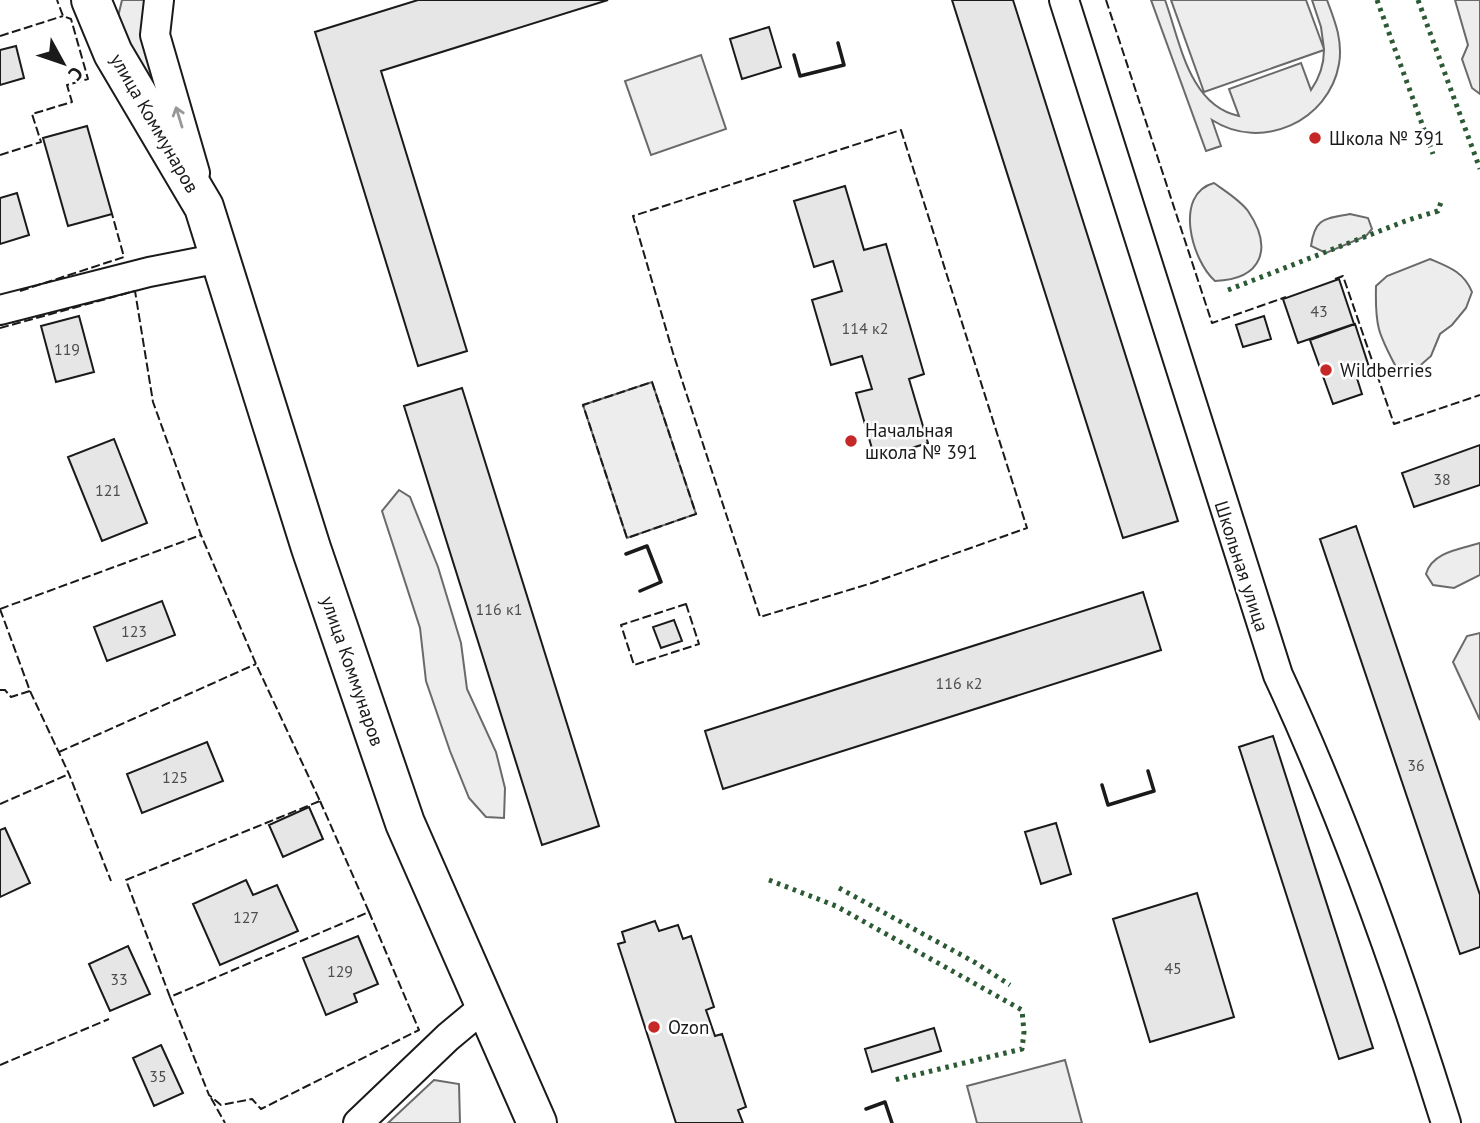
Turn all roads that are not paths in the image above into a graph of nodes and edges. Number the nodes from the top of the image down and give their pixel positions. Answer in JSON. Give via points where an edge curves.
{"nodes":[{"id":1,"x":91,"y":0,"type":"edge"},
{"id":2,"x":159,"y":0,"type":"edge"},
{"id":3,"x":1064,"y":0,"type":"edge"},
{"id":4,"x":204,"y":206,"type":"junction"},
{"id":5,"x":220,"y":258,"type":"junction"},
{"id":6,"x":0,"y":310,"type":"edge"},
{"id":7,"x":484,"y":1007,"type":"junction"},
{"id":8,"x":358,"y":1123,"type":"edge"},
{"id":9,"x":537,"y":1123,"type":"edge"},
{"id":10,"x":1446,"y":1123,"type":"edge"}],
"edges":[{"from":1,"to":4,"type":"street","name":"улица Коммунаров","via":[[113,53]]},
{"from":4,"to":2,"type":"street","name":"улица Коммунаров","one_way":true,"via":[[155,35]]},
{"from":3,"to":10,"type":"street","name":"Школьная улица","via":[[1278,675],[1319,766]]},
{"from":4,"to":5,"type":"street","name":"улица Коммунаров"},
{"from":5,"to":6,"type":"street"},
{"from":5,"to":7,"type":"street","name":"улица Коммунаров","via":[[311,548],[405,822]]},
{"from":7,"to":8,"type":"street"},
{"from":7,"to":9,"type":"street","name":"улица Коммунаров"}]}
